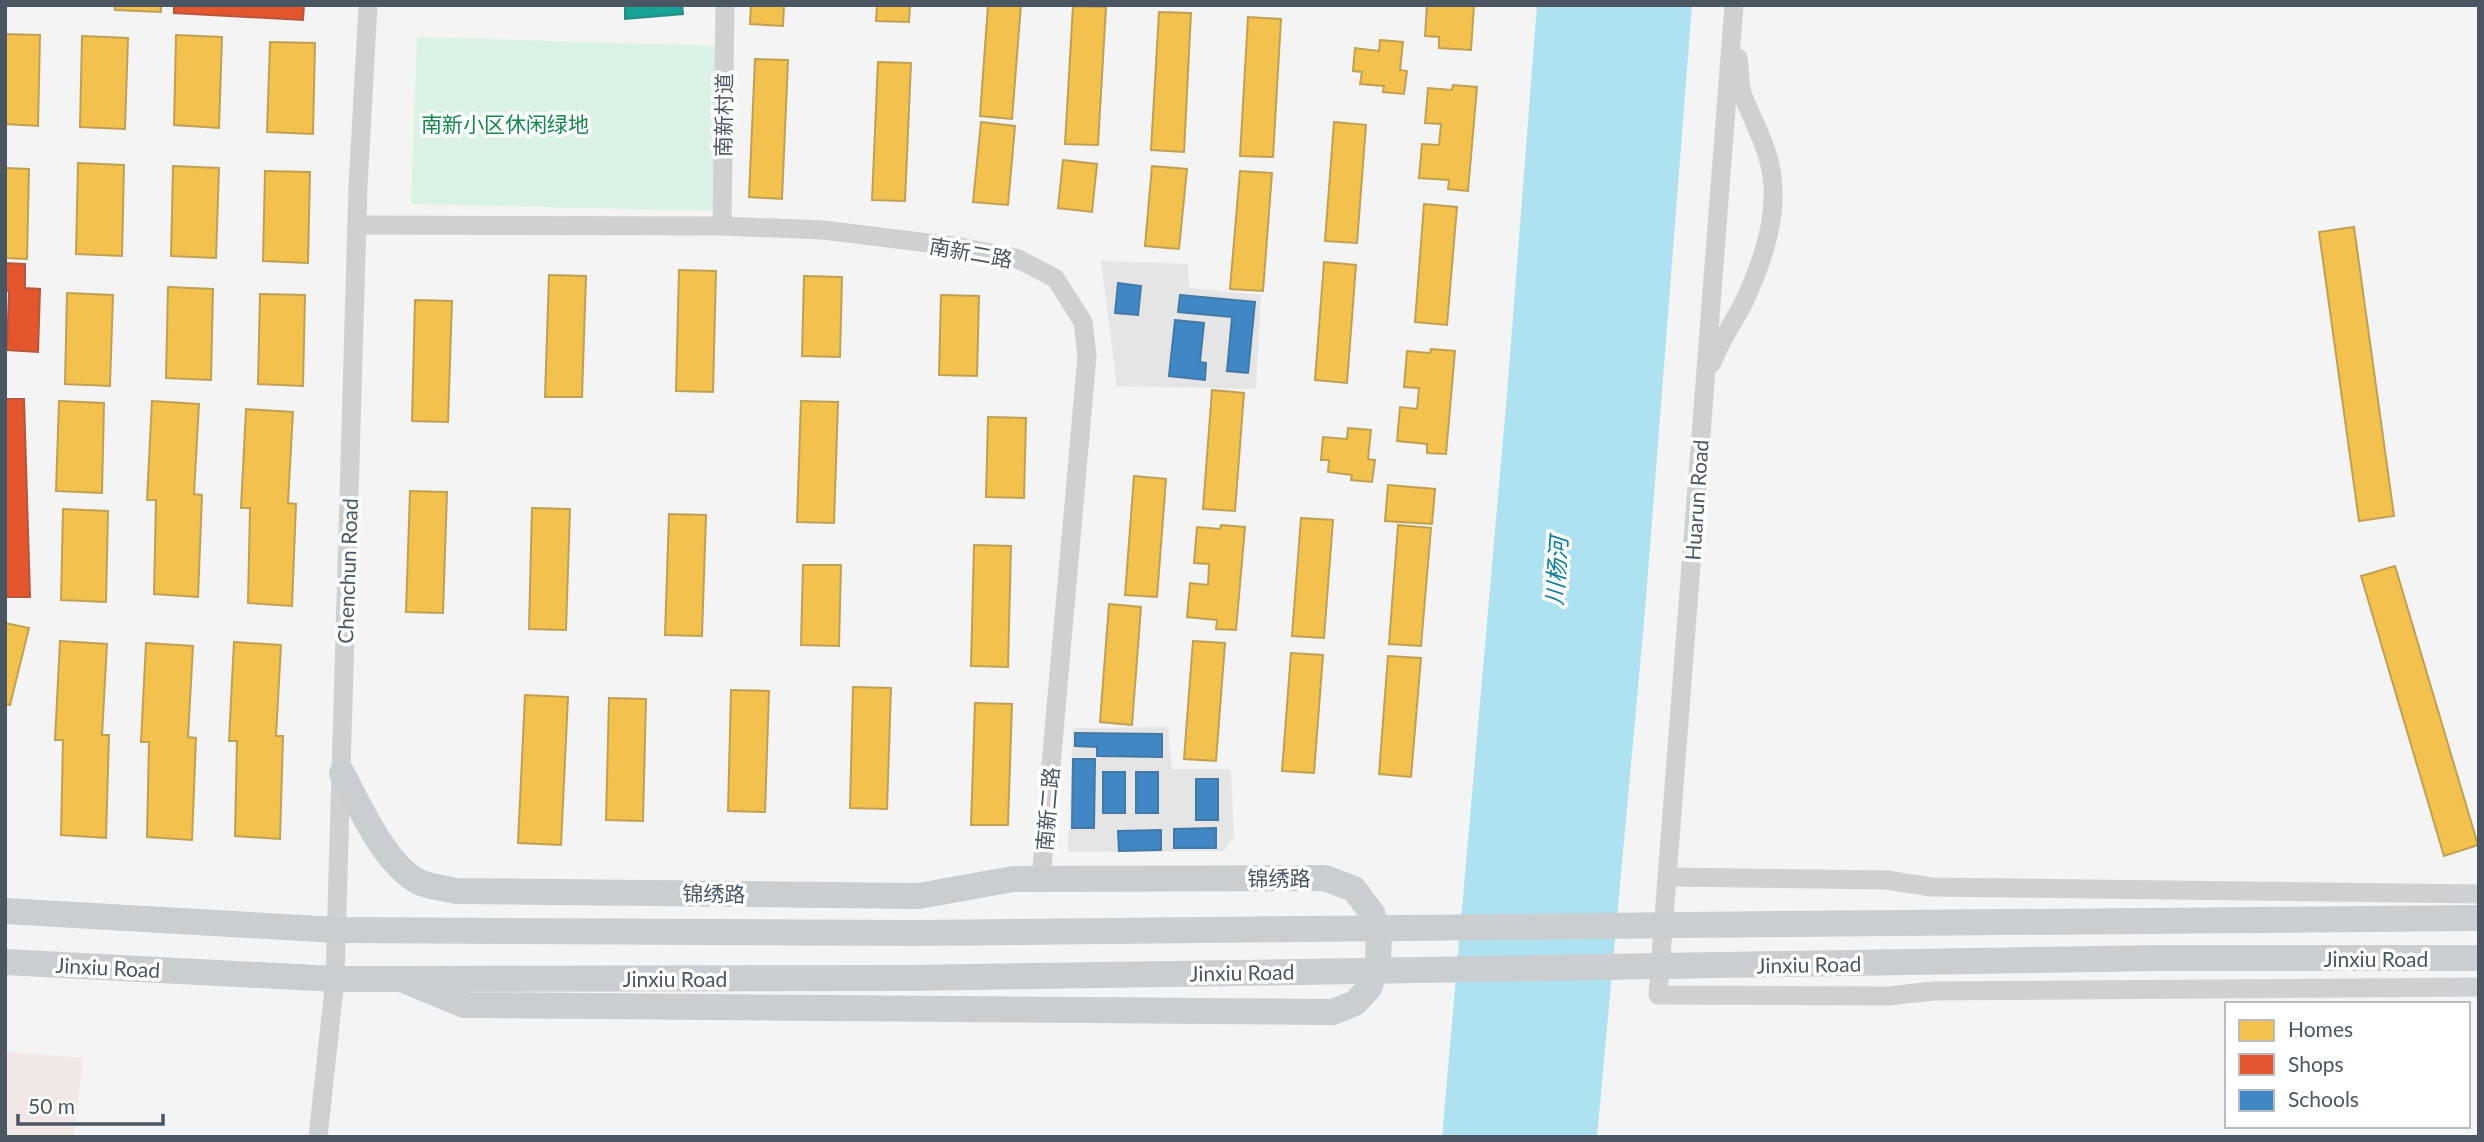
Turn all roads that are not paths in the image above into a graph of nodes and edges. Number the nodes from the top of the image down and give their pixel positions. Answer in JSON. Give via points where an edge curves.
{"nodes":[{"id":1,"x":368,"y":5,"type":"edge"},
{"id":2,"x":725,"y":5,"type":"edge"},
{"id":3,"x":1734,"y":9,"type":"edge"},
{"id":4,"x":357,"y":225,"type":"junction"},
{"id":5,"x":722,"y":226,"type":"junction"},
{"id":6,"x":1705,"y":384,"type":"junction"},
{"id":7,"x":342,"y":773,"type":"junction"},
{"id":8,"x":1668,"y":877,"type":"junction"},
{"id":9,"x":1041,"y":879,"type":"junction"},
{"id":10,"x":2479,"y":894,"type":"edge"},
{"id":11,"x":5,"y":912,"type":"edge"},
{"id":12,"x":2479,"y":918,"type":"edge"},
{"id":13,"x":337,"y":930,"type":"junction"},
{"id":14,"x":2479,"y":958,"type":"edge"},
{"id":15,"x":5,"y":962,"type":"edge"},
{"id":16,"x":335,"y":979,"type":"junction"},
{"id":17,"x":401,"y":979,"type":"junction"},
{"id":18,"x":2479,"y":987,"type":"edge"},
{"id":19,"x":318,"y":1137,"type":"edge"}],
"edges":[{"from":1,"to":4,"type":"street","name":"Chenchun Road"},
{"from":2,"to":5,"type":"street","name":"南新村道"},
{"from":3,"to":6,"type":"street","name":"Huarun Road"},
{"from":3,"to":6,"type":"street","via":[[1742,93],[1762,133],[1773,192],[1763,255],[1742,306],[1717,348]]},
{"from":4,"to":5,"type":"street","name":"南新二路"},
{"from":4,"to":7,"type":"street","name":"Chenchun Road"},
{"from":5,"to":9,"type":"street","name":"南新二路","via":[[823,230],[1016,258],[1055,278],[1083,322],[1087,355]]},
{"from":6,"to":8,"type":"street","name":"Huarun Road"},
{"from":7,"to":9,"type":"main road","name":"锦绣路","via":[[394,860],[419,882],[456,891],[919,896],[1013,879]]},
{"from":7,"to":13,"type":"street","name":"Chenchun Road"},
{"from":8,"to":10,"type":"street","via":[[1887,880],[1931,887]]},
{"from":8,"to":18,"type":"street","name":"Huarun Road","via":[[1658,995]]},
{"from":9,"to":17,"type":"main road","name":"锦绣路","via":[[1325,878],[1354,889],[1372,913],[1379,934],[1378,962],[1369,988],[1355,1003],[1333,1012],[464,1005]]},
{"from":11,"to":13,"type":"main road","name":"Jinxiu Road"},
{"from":12,"to":13,"type":"main road","name":"Jinxiu Road","bridge":true,"via":[[914,933]]},
{"from":13,"to":16,"type":"street","name":"Chenchun Road"},
{"from":14,"to":17,"type":"main road","name":"Jinxiu Road","bridge":true,"via":[[2161,958],[908,978]]},
{"from":15,"to":16,"type":"main road","name":"Jinxiu Road"},
{"from":16,"to":17,"type":"main road","name":"Jinxiu Road"},
{"from":16,"to":19,"type":"street","name":"Chenchun Road"}]}
